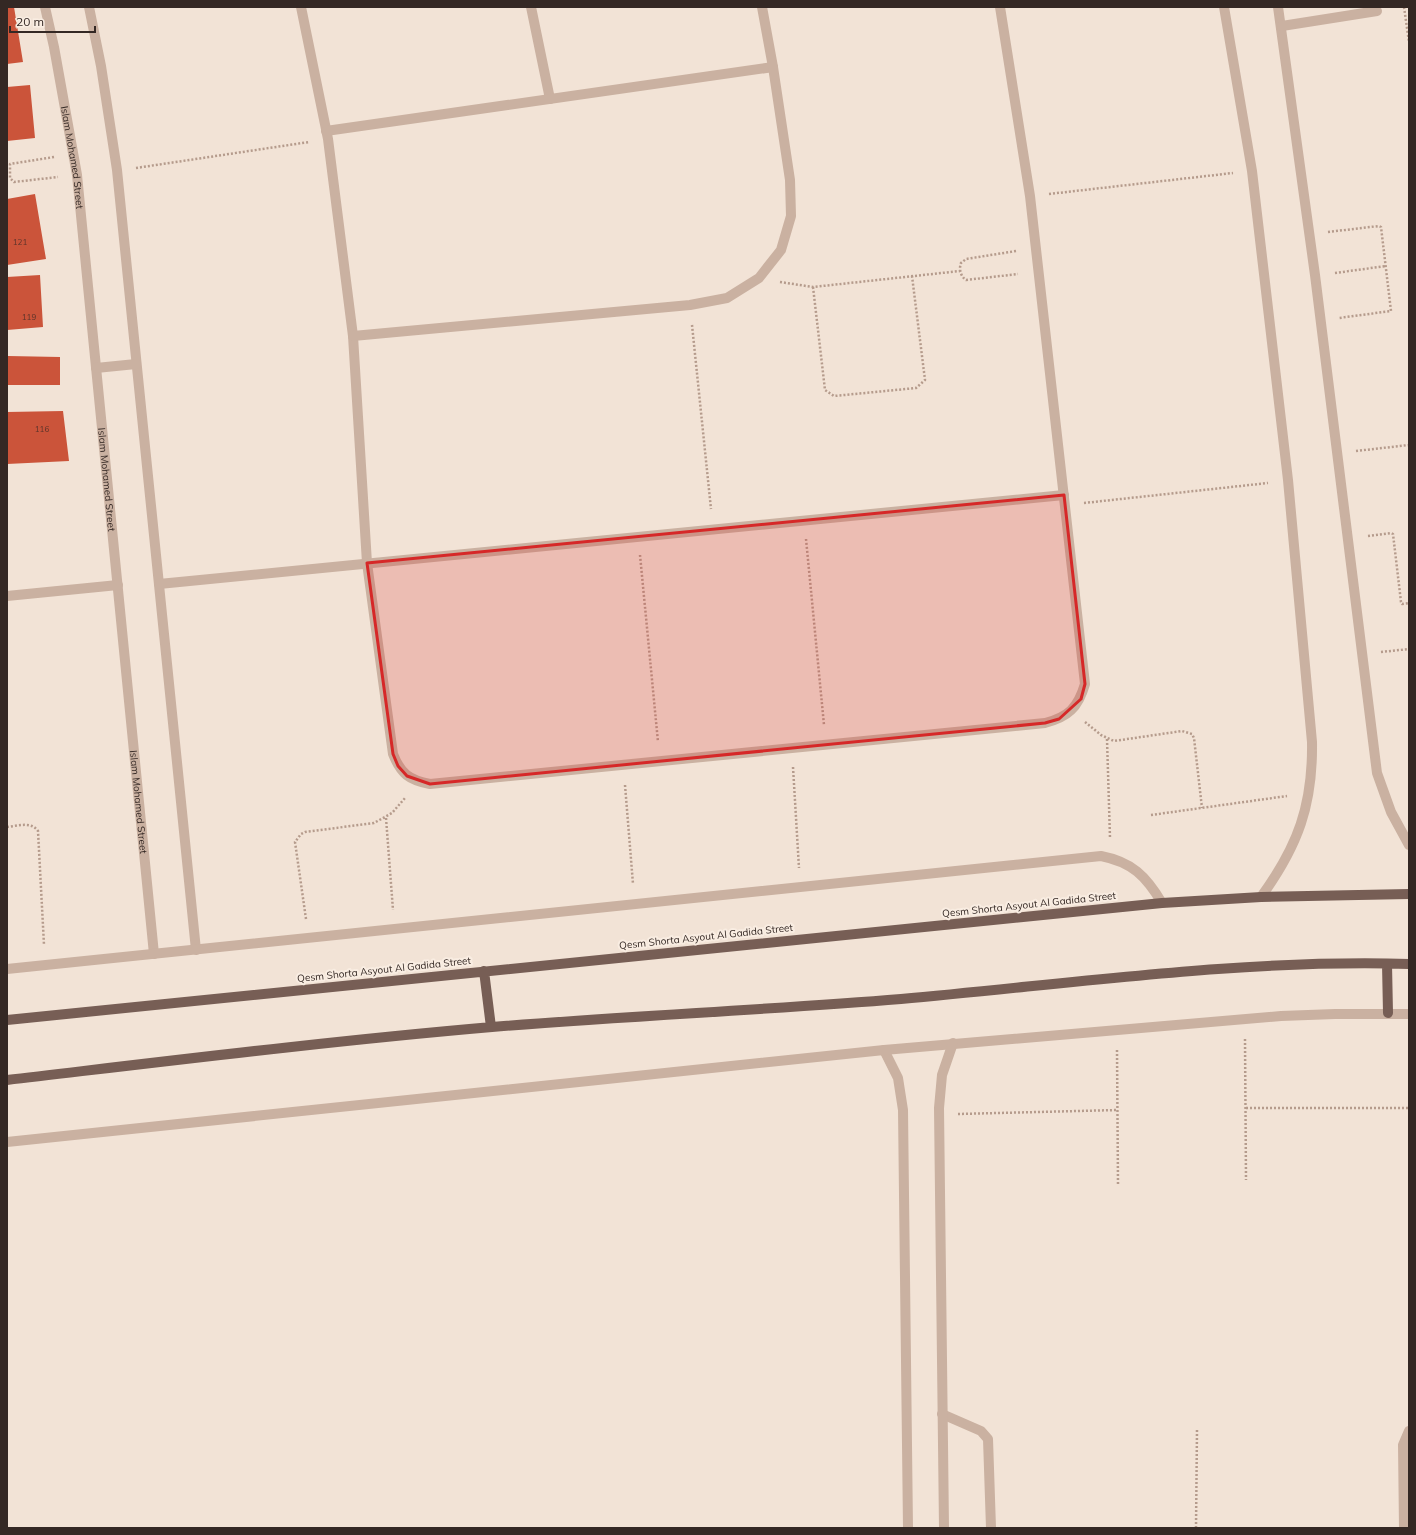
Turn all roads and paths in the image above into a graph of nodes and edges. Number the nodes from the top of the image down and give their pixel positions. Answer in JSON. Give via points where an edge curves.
{"nodes":[{"id":1,"x":45,"y":7,"type":"edge"},
{"id":2,"x":89,"y":7,"type":"edge"},
{"id":3,"x":301,"y":7,"type":"edge"},
{"id":4,"x":531,"y":7,"type":"edge"},
{"id":5,"x":762,"y":7,"type":"edge"},
{"id":6,"x":1000,"y":7,"type":"edge"},
{"id":7,"x":1224,"y":7,"type":"edge"},
{"id":8,"x":1278,"y":7,"type":"edge"},
{"id":9,"x":1404,"y":7,"type":"edge"},
{"id":10,"x":1377,"y":11,"type":"dead end"},
{"id":11,"x":1282,"y":26,"type":"junction"},
{"id":12,"x":1409,"y":42,"type":"edge"},
{"id":13,"x":773,"y":67,"type":"junction"},
{"id":14,"x":550,"y":99,"type":"junction"},
{"id":15,"x":327,"y":135,"type":"junction"},
{"id":16,"x":74,"y":153,"type":"junction"},
{"id":17,"x":118,"y":170,"type":"junction"},
{"id":18,"x":1252,"y":171,"type":"junction"},
{"id":19,"x":8,"y":173,"type":"edge"},
{"id":20,"x":77,"y":175,"type":"junction"},
{"id":21,"x":1030,"y":196,"type":"junction"},
{"id":22,"x":1310,"y":234,"type":"junction"},
{"id":23,"x":1036,"y":248,"type":"junction"},
{"id":24,"x":1386,"y":266,"type":"junction"},
{"id":25,"x":960,"y":271,"type":"junction"},
{"id":26,"x":1039,"y":272,"type":"junction"},
{"id":27,"x":1315,"y":275,"type":"junction"},
{"id":28,"x":912,"y":276,"type":"junction"},
{"id":29,"x":759,"y":278,"type":"junction"},
{"id":30,"x":813,"y":287,"type":"junction"},
{"id":31,"x":690,"y":305,"type":"junction"},
{"id":32,"x":1321,"y":320,"type":"junction"},
{"id":33,"x":353,"y":336,"type":"junction"},
{"id":34,"x":136,"y":364,"type":"junction"},
{"id":35,"x":96,"y":368,"type":"junction"},
{"id":36,"x":1409,"y":445,"type":"edge"},
{"id":37,"x":1337,"y":453,"type":"junction"},
{"id":38,"x":1288,"y":480,"type":"junction"},
{"id":39,"x":1064,"y":494,"type":"junction"},
{"id":40,"x":1065,"y":506,"type":"junction"},
{"id":41,"x":805,"y":521,"type":"junction"},
{"id":42,"x":713,"y":530,"type":"junction"},
{"id":43,"x":638,"y":537,"type":"junction"},
{"id":44,"x":1348,"y":539,"type":"junction"},
{"id":45,"x":367,"y":563,"type":"junction"},
{"id":46,"x":159,"y":584,"type":"junction"},
{"id":47,"x":118,"y":585,"type":"junction"},
{"id":48,"x":7,"y":596,"type":"edge"},
{"id":49,"x":1409,"y":603,"type":"edge"},
{"id":50,"x":1409,"y":649,"type":"edge"},
{"id":51,"x":1362,"y":655,"type":"junction"},
{"id":52,"x":1072,"y":711,"type":"junction"},
{"id":53,"x":1107,"y":738,"type":"junction"},
{"id":54,"x":826,"y":745,"type":"junction"},
{"id":55,"x":792,"y":748,"type":"junction"},
{"id":56,"x":660,"y":761,"type":"junction"},
{"id":57,"x":624,"y":765,"type":"junction"},
{"id":58,"x":418,"y":782,"type":"junction"},
{"id":59,"x":1309,"y":793,"type":"junction"},
{"id":60,"x":1202,"y":808,"type":"junction"},
{"id":61,"x":1151,"y":815,"type":"dead end"},
{"id":62,"x":386,"y":818,"type":"junction"},
{"id":63,"x":7,"y":827,"type":"edge"},
{"id":64,"x":1409,"y":845,"type":"edge"},
{"id":65,"x":1111,"y":858,"type":"junction"},
{"id":66,"x":800,"y":887,"type":"junction"},
{"id":67,"x":1409,"y":894,"type":"edge"},
{"id":68,"x":1261,"y":897,"type":"junction"},
{"id":69,"x":1162,"y":903,"type":"junction"},
{"id":70,"x":635,"y":905,"type":"junction"},
{"id":71,"x":394,"y":929,"type":"junction"},
{"id":72,"x":308,"y":938,"type":"junction"},
{"id":73,"x":196,"y":950,"type":"junction"},
{"id":74,"x":154,"y":954,"type":"junction"},
{"id":75,"x":1387,"y":964,"type":"junction"},
{"id":76,"x":1409,"y":964,"type":"edge"},
{"id":77,"x":45,"y":965,"type":"junction"},
{"id":78,"x":7,"y":969,"type":"edge"},
{"id":79,"x":484,"y":971,"type":"junction"},
{"id":80,"x":1388,"y":1013,"type":"junction"},
{"id":81,"x":1409,"y":1014,"type":"edge"},
{"id":82,"x":1245,"y":1019,"type":"junction"},
{"id":83,"x":7,"y":1020,"type":"edge"},
{"id":84,"x":491,"y":1027,"type":"junction"},
{"id":85,"x":1117,"y":1029,"type":"junction"},
{"id":86,"x":953,"y":1043,"type":"junction"},
{"id":87,"x":884,"y":1050,"type":"junction"},
{"id":88,"x":7,"y":1080,"type":"edge"},
{"id":89,"x":1246,"y":1108,"type":"junction"},
{"id":90,"x":1409,"y":1108,"type":"edge"},
{"id":91,"x":1118,"y":1110,"type":"junction"},
{"id":92,"x":939,"y":1115,"type":"junction"},
{"id":93,"x":7,"y":1142,"type":"edge"},
{"id":94,"x":1246,"y":1180,"type":"dead end"},
{"id":95,"x":1118,"y":1185,"type":"dead end"},
{"id":96,"x":942,"y":1414,"type":"junction"},
{"id":97,"x":1196,"y":1430,"type":"dead end"},
{"id":98,"x":1409,"y":1431,"type":"edge"},
{"id":99,"x":908,"y":1528,"type":"edge"},
{"id":100,"x":944,"y":1528,"type":"edge"},
{"id":101,"x":991,"y":1528,"type":"edge"},
{"id":102,"x":1196,"y":1528,"type":"edge"},
{"id":103,"x":1404,"y":1528,"type":"edge"}],
"edges":[{"from":1,"to":16,"type":"street","name":"Islam Mohamed Street"},
{"from":2,"to":17,"type":"street"},
{"from":3,"to":15,"type":"street"},
{"from":4,"to":14,"type":"street"},
{"from":5,"to":13,"type":"street"},
{"from":6,"to":21,"type":"street"},
{"from":7,"to":18,"type":"street"},
{"from":8,"to":11,"type":"street"},
{"from":9,"to":12,"type":"path"},
{"from":10,"to":11,"type":"street"},
{"from":11,"to":22,"type":"street"},
{"from":13,"to":14,"type":"street"},
{"from":13,"to":29,"type":"street","via":[[790,180],[791,216],[781,250]]},
{"from":14,"to":15,"type":"street"},
{"from":15,"to":17,"type":"path"},
{"from":15,"to":33,"type":"street"},
{"from":16,"to":19,"type":"path","via":[[10,164]]},
{"from":16,"to":20,"type":"street","name":"Islam Mohamed Street"},
{"from":17,"to":34,"type":"street"},
{"from":18,"to":21,"type":"path"},
{"from":18,"to":38,"type":"street"},
{"from":19,"to":20,"type":"path","via":[[10,180],[14,182]]},
{"from":20,"to":35,"type":"street","name":"Islam Mohamed Street"},
{"from":21,"to":23,"type":"street"},
{"from":22,"to":24,"type":"path","via":[[1380,226]]},
{"from":22,"to":27,"type":"street"},
{"from":23,"to":25,"type":"path","via":[[966,259],[961,262]]},
{"from":23,"to":26,"type":"street"},
{"from":24,"to":27,"type":"path"},
{"from":24,"to":32,"type":"path","via":[[1391,309],[1389,312]]},
{"from":25,"to":26,"type":"path","via":[[966,280]]},
{"from":25,"to":28,"type":"path"},
{"from":26,"to":39,"type":"street"},
{"from":27,"to":32,"type":"street"},
{"from":28,"to":30,"type":"path"},
{"from":28,"to":30,"type":"path","via":[[925,380],[916,388],[834,396],[827,393]]},
{"from":29,"to":30,"type":"path"},
{"from":29,"to":31,"type":"street","via":[[727,298]]},
{"from":31,"to":33,"type":"street"},
{"from":31,"to":42,"type":"path"},
{"from":32,"to":37,"type":"street"},
{"from":33,"to":45,"type":"street"},
{"from":34,"to":35,"type":"street"},
{"from":34,"to":46,"type":"street"},
{"from":35,"to":47,"type":"street","name":"Islam Mohamed Street"},
{"from":36,"to":37,"type":"path"},
{"from":37,"to":44,"type":"street"},
{"from":38,"to":40,"type":"path"},
{"from":38,"to":59,"type":"street","via":[[1312,742]]},
{"from":39,"to":40,"type":"street"},
{"from":39,"to":41,"type":"street"},
{"from":40,"to":52,"type":"street","via":[[1085,684],[1081,699]]},
{"from":41,"to":42,"type":"street"},
{"from":41,"to":54,"type":"path"},
{"from":42,"to":43,"type":"street"},
{"from":43,"to":45,"type":"street"},
{"from":43,"to":56,"type":"path"},
{"from":44,"to":49,"type":"path","via":[[1394,534],[1401,602]]},
{"from":44,"to":51,"type":"street"},
{"from":45,"to":46,"type":"street"},
{"from":45,"to":58,"type":"street","via":[[393,754],[398,766],[407,776]]},
{"from":46,"to":73,"type":"street"},
{"from":47,"to":48,"type":"street"},
{"from":47,"to":74,"type":"street","name":"Islam Mohamed Street"},
{"from":50,"to":51,"type":"path"},
{"from":51,"to":64,"type":"street","via":[[1377,773],[1391,812]]},
{"from":52,"to":53,"type":"path"},
{"from":52,"to":54,"type":"street","via":[[1059,719],[1045,723]]},
{"from":53,"to":60,"type":"path","via":[[1114,741],[1182,731],[1192,734]]},
{"from":53,"to":65,"type":"path"},
{"from":54,"to":55,"type":"street"},
{"from":55,"to":56,"type":"street"},
{"from":55,"to":66,"type":"path"},
{"from":56,"to":57,"type":"street"},
{"from":57,"to":58,"type":"street","via":[[430,784]]},
{"from":57,"to":70,"type":"path"},
{"from":58,"to":62,"type":"path"},
{"from":59,"to":60,"type":"path"},
{"from":59,"to":68,"type":"street","via":[[1304,815],[1287,859]]},
{"from":60,"to":61,"type":"path"},
{"from":62,"to":71,"type":"path"},
{"from":62,"to":72,"type":"path","via":[[374,824],[305,832],[297,838]]},
{"from":63,"to":77,"type":"path","via":[[30,825],[38,832]]},
{"from":65,"to":66,"type":"street","via":[[1101,856]]},
{"from":65,"to":69,"type":"street","via":[[1132,868],[1150,883]]},
{"from":66,"to":70,"type":"street"},
{"from":67,"to":68,"type":"main road","name":"Qesm Shorta Asyout Al Gadida Street"},
{"from":68,"to":69,"type":"main road","name":"Qesm Shorta Asyout Al Gadida Street"},
{"from":69,"to":79,"type":"main road","name":"Qesm Shorta Asyout Al Gadida Street"},
{"from":70,"to":71,"type":"street"},
{"from":71,"to":72,"type":"street"},
{"from":72,"to":73,"type":"street"},
{"from":73,"to":74,"type":"street"},
{"from":74,"to":77,"type":"street"},
{"from":75,"to":76,"type":"main road"},
{"from":75,"to":80,"type":"main road"},
{"from":75,"to":84,"type":"main road","via":[[1311,964],[1204,969],[900,999]]},
{"from":77,"to":78,"type":"street"},
{"from":79,"to":83,"type":"main road","name":"Qesm Shorta Asyout Al Gadida Street"},
{"from":79,"to":84,"type":"main road"},
{"from":80,"to":81,"type":"street"},
{"from":80,"to":82,"type":"street"},
{"from":82,"to":85,"type":"street"},
{"from":82,"to":89,"type":"path"},
{"from":84,"to":88,"type":"main road"},
{"from":85,"to":86,"type":"street"},
{"from":85,"to":91,"type":"path"},
{"from":86,"to":87,"type":"street"},
{"from":86,"to":92,"type":"street","via":[[942,1075]]},
{"from":87,"to":93,"type":"street"},
{"from":87,"to":99,"type":"street","via":[[898,1078],[903,1110]]},
{"from":89,"to":90,"type":"path"},
{"from":89,"to":94,"type":"path"},
{"from":91,"to":92,"type":"path"},
{"from":91,"to":95,"type":"path"},
{"from":92,"to":96,"type":"street"},
{"from":96,"to":100,"type":"street"},
{"from":96,"to":101,"type":"street","via":[[981,1431],[988,1440]]},
{"from":97,"to":102,"type":"path"},
{"from":98,"to":103,"type":"street","via":[[1403,1445]]}]}
